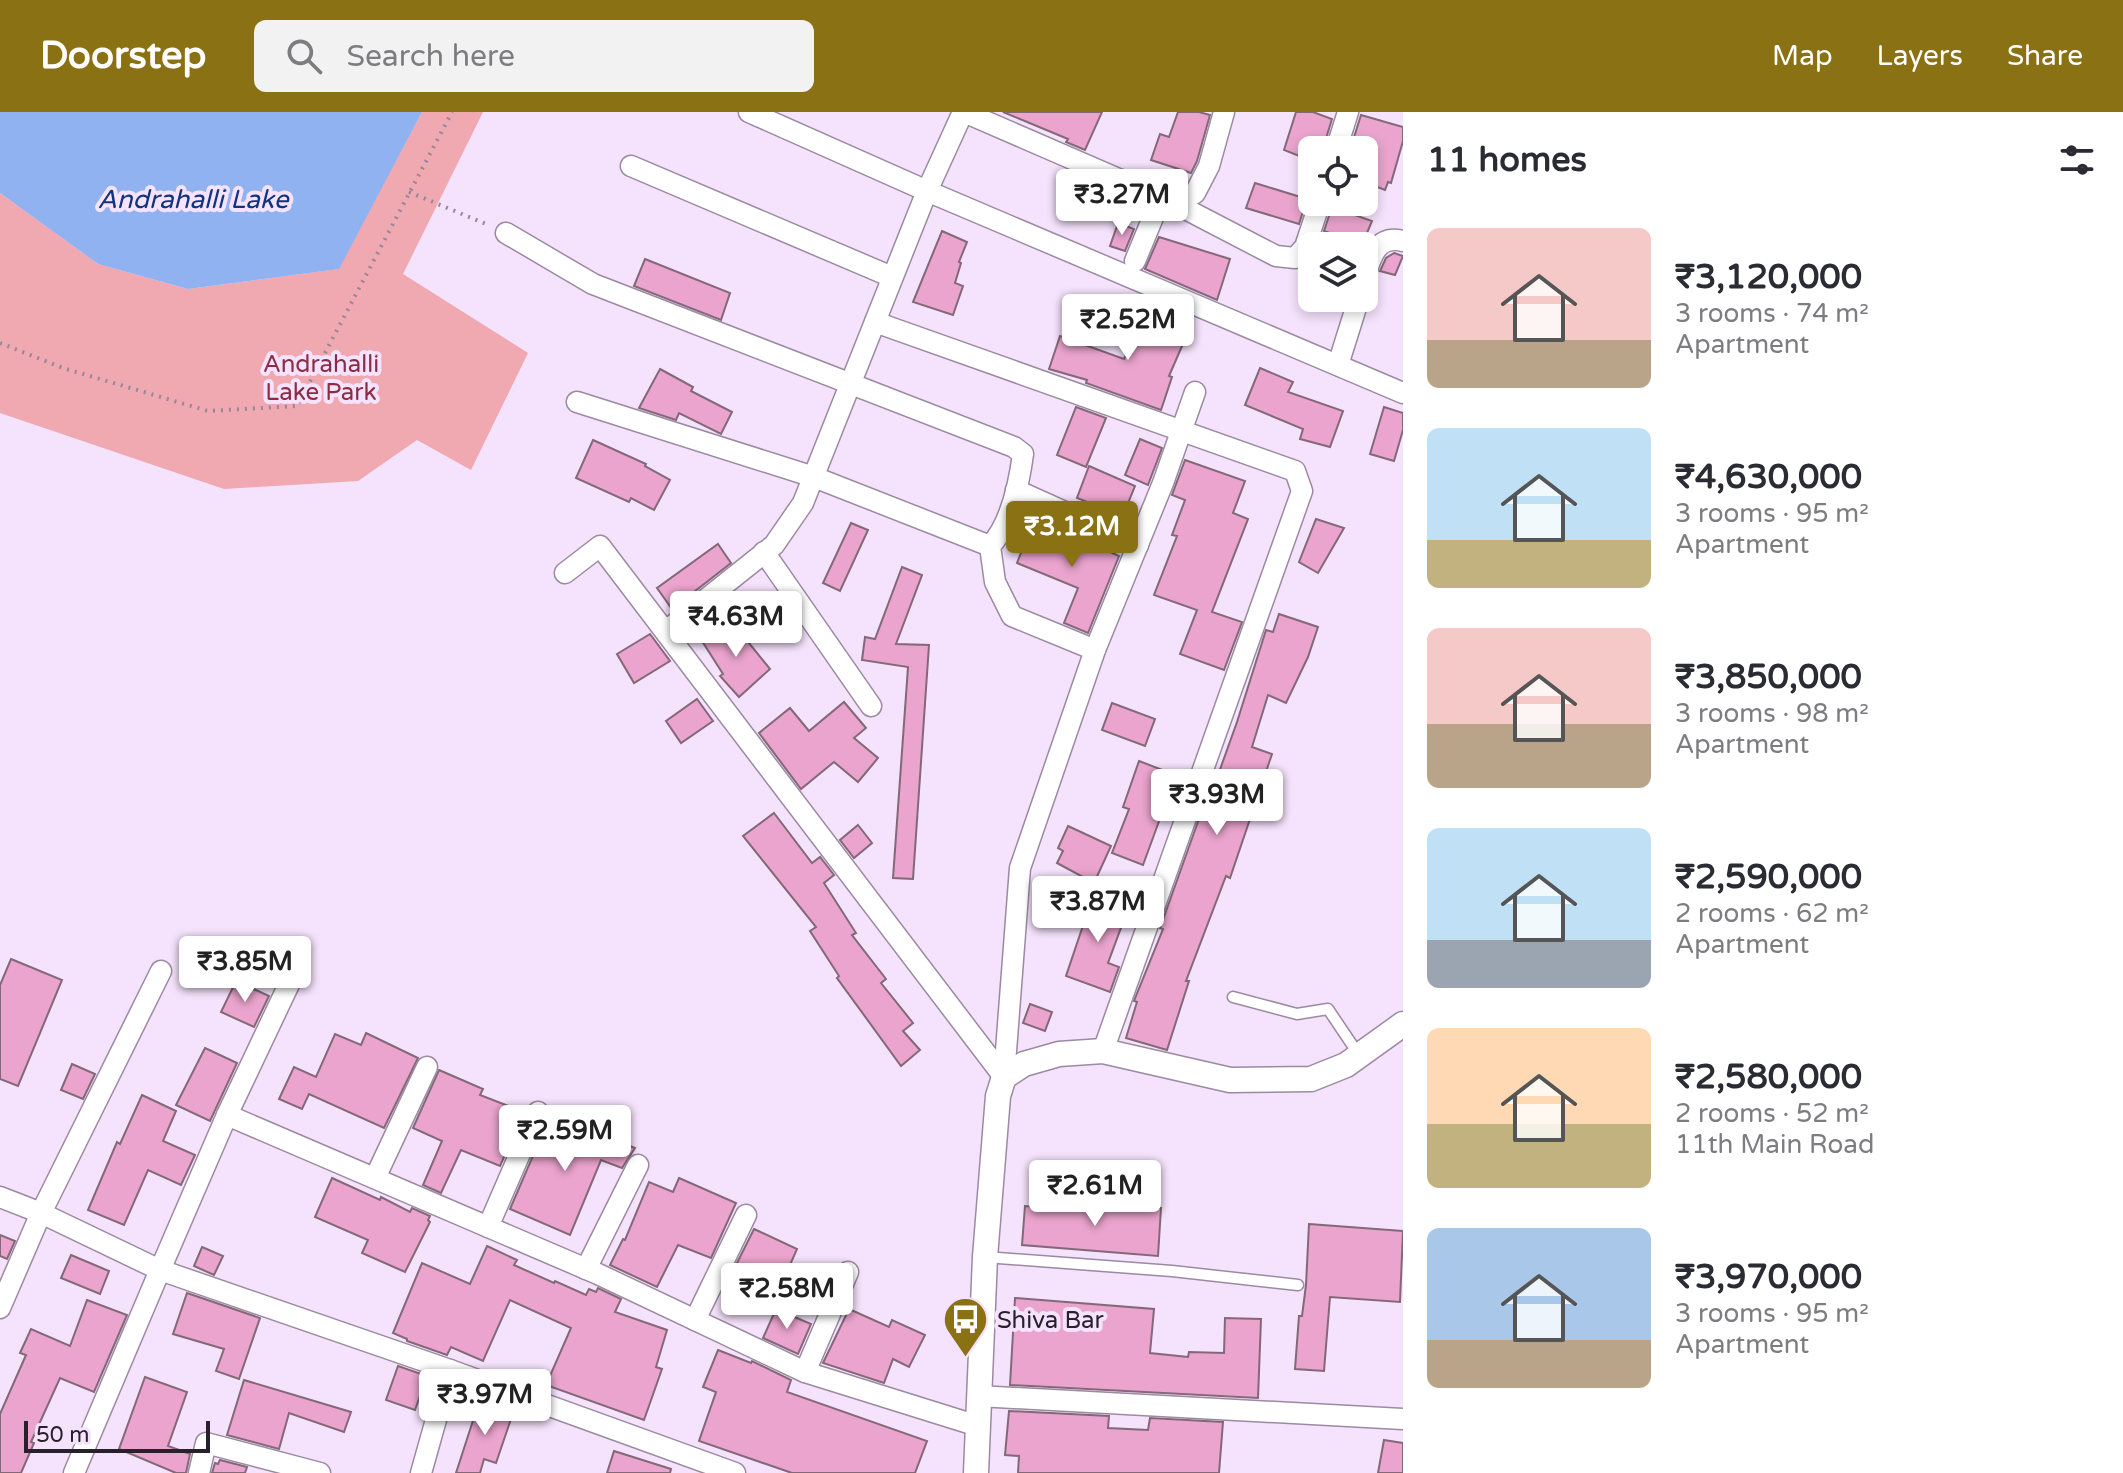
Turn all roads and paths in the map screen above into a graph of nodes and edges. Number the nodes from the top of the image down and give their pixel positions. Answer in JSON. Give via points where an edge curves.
{"nodes":[{"id":1,"x":452,"y":112,"type":"edge"},
{"id":2,"x":749,"y":112,"type":"edge"},
{"id":3,"x":964,"y":112,"type":"edge"},
{"id":4,"x":1224,"y":112,"type":"edge"},
{"id":5,"x":1348,"y":112,"type":"edge"},
{"id":6,"x":1340,"y":136,"type":"edge"},
{"id":7,"x":631,"y":166,"type":"dead end"},
{"id":8,"x":927,"y":191,"type":"junction"},
{"id":9,"x":409,"y":192,"type":"junction"},
{"id":10,"x":1168,"y":201,"type":"junction"},
{"id":11,"x":1315,"y":216,"type":"edge"},
{"id":12,"x":506,"y":233,"type":"joint"},
{"id":13,"x":1403,"y":241,"type":"edge"},
{"id":14,"x":1378,"y":248,"type":"edge"},
{"id":15,"x":1135,"y":261,"type":"dead end"},
{"id":16,"x":892,"y":277,"type":"junction"},
{"id":17,"x":1355,"y":312,"type":"edge"},
{"id":18,"x":875,"y":322,"type":"junction"},
{"id":19,"x":0,"y":343,"type":"edge"},
{"id":20,"x":1338,"y":365,"type":"junction"},
{"id":21,"x":850,"y":384,"type":"junction"},
{"id":22,"x":1195,"y":392,"type":"dead end"},
{"id":23,"x":1403,"y":393,"type":"edge"},
{"id":24,"x":577,"y":402,"type":"dead end"},
{"id":25,"x":1183,"y":430,"type":"junction"},
{"id":26,"x":814,"y":477,"type":"junction"},
{"id":27,"x":1016,"y":490,"type":"junction"},
{"id":28,"x":1138,"y":545,"type":"junction"},
{"id":29,"x":990,"y":546,"type":"junction"},
{"id":30,"x":764,"y":552,"type":"junction"},
{"id":31,"x":565,"y":573,"type":"dead end"},
{"id":32,"x":666,"y":631,"type":"junction"},
{"id":33,"x":1095,"y":650,"type":"junction"},
{"id":34,"x":871,"y":706,"type":"dead end"},
{"id":35,"x":161,"y":971,"type":"dead end"},
{"id":36,"x":291,"y":980,"type":"dead end"},
{"id":37,"x":1233,"y":997,"type":"dead end"},
{"id":38,"x":1403,"y":1024,"type":"edge"},
{"id":39,"x":1103,"y":1051,"type":"junction"},
{"id":40,"x":1359,"y":1055,"type":"junction"},
{"id":41,"x":427,"y":1067,"type":"dead end"},
{"id":42,"x":1004,"y":1077,"type":"junction"},
{"id":43,"x":538,"y":1112,"type":"dead end"},
{"id":44,"x":227,"y":1115,"type":"junction"},
{"id":45,"x":638,"y":1165,"type":"dead end"},
{"id":46,"x":375,"y":1178,"type":"junction"},
{"id":47,"x":0,"y":1197,"type":"edge"},
{"id":48,"x":41,"y":1213,"type":"junction"},
{"id":49,"x":746,"y":1215,"type":"dead end"},
{"id":50,"x":488,"y":1227,"type":"junction"},
{"id":51,"x":985,"y":1257,"type":"junction"},
{"id":52,"x":586,"y":1269,"type":"junction"},
{"id":53,"x":160,"y":1270,"type":"junction"},
{"id":54,"x":848,"y":1272,"type":"dead end"},
{"id":55,"x":1298,"y":1285,"type":"dead end"},
{"id":56,"x":0,"y":1308,"type":"edge"},
{"id":57,"x":695,"y":1320,"type":"junction"},
{"id":58,"x":450,"y":1370,"type":"junction"},
{"id":59,"x":805,"y":1372,"type":"junction"},
{"id":60,"x":978,"y":1396,"type":"junction"},
{"id":61,"x":1403,"y":1419,"type":"edge"},
{"id":62,"x":978,"y":1426,"type":"junction"},
{"id":63,"x":308,"y":1471,"type":"edge"},
{"id":64,"x":74,"y":1473,"type":"edge"},
{"id":65,"x":199,"y":1473,"type":"edge"},
{"id":66,"x":421,"y":1473,"type":"edge"},
{"id":67,"x":735,"y":1473,"type":"edge"},
{"id":68,"x":976,"y":1473,"type":"edge"}],
"edges":[{"from":1,"to":9,"type":"path"},
{"from":2,"to":8,"type":"street"},
{"from":3,"to":8,"type":"street"},
{"from":3,"to":10,"type":"street"},
{"from":4,"to":10,"type":"street","via":[[1209,166],[1195,193]]},
{"from":5,"to":6,"type":"street"},
{"from":7,"to":16,"type":"street"},
{"from":8,"to":16,"type":"street"},
{"from":8,"to":20,"type":"street"},
{"from":9,"to":12,"type":"path"},
{"from":9,"to":19,"type":"path","via":[[297,406],[208,411],[63,368]]},
{"from":10,"to":11,"type":"street","via":[[1276,256],[1295,258],[1305,247]]},
{"from":10,"to":15,"type":"street"},
{"from":12,"to":21,"type":"street","via":[[593,284]]},
{"from":13,"to":14,"type":"street","via":[[1384,241]]},
{"from":16,"to":18,"type":"street"},
{"from":17,"to":20,"type":"street"},
{"from":18,"to":21,"type":"street"},
{"from":18,"to":25,"type":"street"},
{"from":20,"to":23,"type":"street"},
{"from":21,"to":26,"type":"street"},
{"from":21,"to":27,"type":"street","via":[[1014,447],[1023,454]]},
{"from":22,"to":25,"type":"street"},
{"from":24,"to":26,"type":"street"},
{"from":25,"to":28,"type":"street"},
{"from":25,"to":39,"type":"street","via":[[1295,471],[1302,491]]},
{"from":26,"to":29,"type":"street"},
{"from":26,"to":30,"type":"street","via":[[803,503]]},
{"from":27,"to":28,"type":"street"},
{"from":27,"to":29,"type":"street","via":[[1001,534]]},
{"from":28,"to":33,"type":"street"},
{"from":29,"to":33,"type":"street","via":[[995,582],[1012,616]]},
{"from":30,"to":32,"type":"street"},
{"from":30,"to":34,"type":"street"},
{"from":31,"to":32,"type":"street","via":[[600,546]]},
{"from":32,"to":42,"type":"street"},
{"from":33,"to":42,"type":"street","via":[[1020,868]]},
{"from":35,"to":48,"type":"street"},
{"from":36,"to":44,"type":"street"},
{"from":37,"to":40,"type":"lane","via":[[1297,1014],[1328,1009]]},
{"from":38,"to":40,"type":"street"},
{"from":39,"to":40,"type":"street","via":[[1255,1081],[1311,1079]]},
{"from":39,"to":42,"type":"street","via":[[1059,1054],[1024,1064]]},
{"from":41,"to":46,"type":"street"},
{"from":42,"to":51,"type":"street"},
{"from":43,"to":50,"type":"street"},
{"from":44,"to":46,"type":"street"},
{"from":44,"to":53,"type":"street"},
{"from":45,"to":52,"type":"street"},
{"from":46,"to":50,"type":"street"},
{"from":47,"to":48,"type":"street"},
{"from":48,"to":53,"type":"street"},
{"from":48,"to":56,"type":"street"},
{"from":49,"to":57,"type":"street"},
{"from":50,"to":52,"type":"street"},
{"from":51,"to":55,"type":"lane"},
{"from":51,"to":60,"type":"street"},
{"from":52,"to":57,"type":"street"},
{"from":53,"to":58,"type":"street"},
{"from":53,"to":64,"type":"street"},
{"from":54,"to":59,"type":"street"},
{"from":57,"to":59,"type":"street"},
{"from":58,"to":66,"type":"street"},
{"from":58,"to":67,"type":"street"},
{"from":59,"to":62,"type":"street"},
{"from":60,"to":61,"type":"street"},
{"from":60,"to":62,"type":"street"},
{"from":62,"to":68,"type":"street"},
{"from":63,"to":65,"type":"street","via":[[206,1443]]}]}
